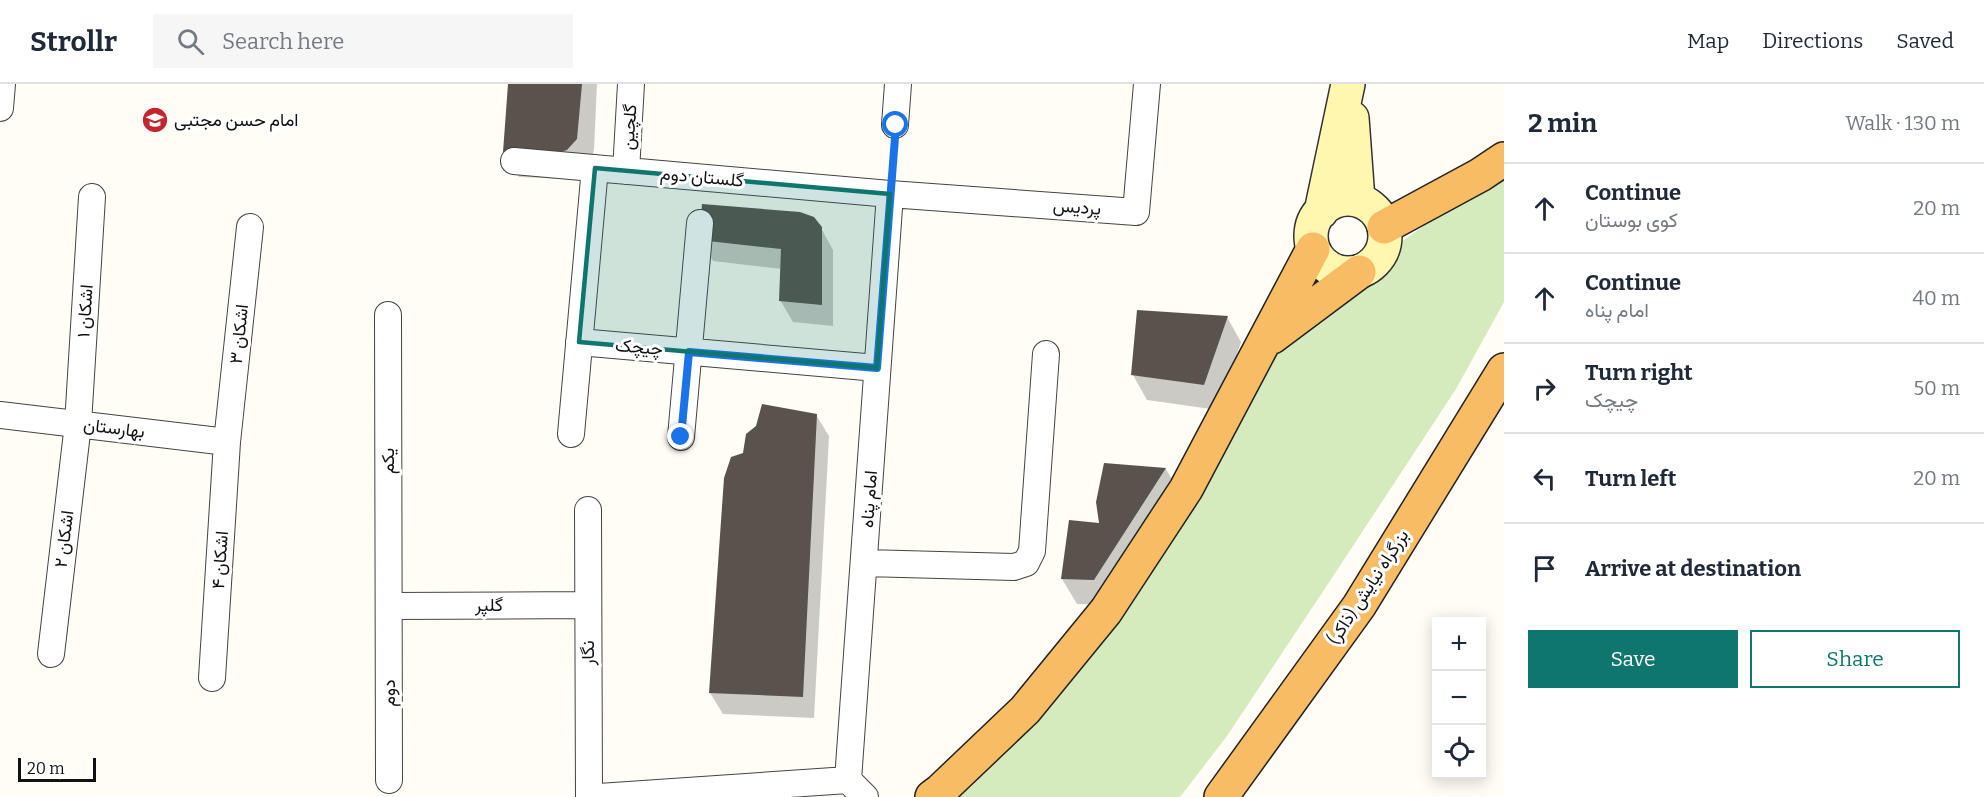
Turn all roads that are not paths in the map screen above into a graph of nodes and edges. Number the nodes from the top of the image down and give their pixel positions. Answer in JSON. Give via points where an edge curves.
{"nodes":[{"id":1,"x":2,"y":84,"type":"edge"},
{"id":2,"x":632,"y":84,"type":"edge"},
{"id":3,"x":898,"y":84,"type":"edge"},
{"id":4,"x":1147,"y":84,"type":"edge"},
{"id":5,"x":1349,"y":84,"type":"edge"},
{"id":6,"x":0,"y":108,"type":"edge"},
{"id":7,"x":896,"y":125,"type":"road end"},
{"id":8,"x":514,"y":161,"type":"dead end"},
{"id":9,"x":595,"y":168,"type":"junction"},
{"id":10,"x":1496,"y":168,"type":"edge"},
{"id":11,"x":626,"y":171,"type":"junction"},
{"id":12,"x":890,"y":194,"type":"junction"},
{"id":13,"x":92,"y":197,"type":"dead end"},
{"id":14,"x":1358,"y":201,"type":"junction"},
{"id":15,"x":1321,"y":212,"type":"junction"},
{"id":16,"x":700,"y":223,"type":"dead end"},
{"id":17,"x":250,"y":227,"type":"dead end"},
{"id":18,"x":1384,"y":227,"type":"junction"},
{"id":19,"x":1313,"y":249,"type":"junction"},
{"id":20,"x":1359,"y":272,"type":"junction"},
{"id":21,"x":388,"y":315,"type":"dead end"},
{"id":22,"x":579,"y":342,"type":"junction"},
{"id":23,"x":1263,"y":343,"type":"junction"},
{"id":24,"x":689,"y":352,"type":"junction"},
{"id":25,"x":1046,"y":354,"type":"dead end"},
{"id":26,"x":877,"y":368,"type":"junction"},
{"id":27,"x":1504,"y":370,"type":"edge"},
{"id":28,"x":0,"y":415,"type":"edge"},
{"id":29,"x":78,"y":424,"type":"junction"},
{"id":30,"x":571,"y":434,"type":"dead end"},
{"id":31,"x":681,"y":437,"type":"dead end"},
{"id":32,"x":227,"y":442,"type":"junction"},
{"id":33,"x":588,"y":510,"type":"dead end"},
{"id":34,"x":865,"y":563,"type":"junction"},
{"id":35,"x":588,"y":605,"type":"junction"},
{"id":36,"x":389,"y":606,"type":"junction"},
{"id":37,"x":51,"y":654,"type":"dead end"},
{"id":38,"x":212,"y":678,"type":"dead end"},
{"id":39,"x":389,"y":780,"type":"dead end"},
{"id":40,"x":856,"y":789,"type":"edge"},
{"id":41,"x":588,"y":797,"type":"edge"},
{"id":42,"x":599,"y":797,"type":"edge"},
{"id":43,"x":932,"y":797,"type":"edge"},
{"id":44,"x":1221,"y":797,"type":"edge"}],
"edges":[{"from":1,"to":6,"type":"street"},
{"from":2,"to":11,"type":"street","name":"گلچین"},
{"from":3,"to":7,"type":"street"},
{"from":4,"to":12,"type":"street","name":"پردیس","via":[[1136,212]]},
{"from":5,"to":14,"type":"main road"},
{"from":5,"to":15,"type":"main road"},
{"from":8,"to":9,"type":"street","name":"گلستان دوم"},
{"from":9,"to":11,"type":"street","name":"گلستان دوم"},
{"from":9,"to":22,"type":"street"},
{"from":10,"to":18,"type":"highway"},
{"from":11,"to":12,"type":"street","name":"گلستان دوم"},
{"from":12,"to":26,"type":"street","name":"امام پناه"},
{"from":13,"to":29,"type":"street","name":"اشکان ۱"},
{"from":14,"to":15,"type":"main road","via":[[1333,203]]},
{"from":14,"to":18,"type":"main road","via":[[1379,215]]},
{"from":15,"to":19,"type":"main road","via":[[1311,232]]},
{"from":16,"to":24,"type":"street"},
{"from":17,"to":32,"type":"street","name":"اشکان ۳"},
{"from":18,"to":20,"type":"main road","via":[[1384,246],[1375,262]]},
{"from":19,"to":20,"type":"main road","via":[[1332,270],[1345,274]]},
{"from":19,"to":23,"type":"highway"},
{"from":20,"to":23,"type":"highway"},
{"from":21,"to":36,"type":"street","name":"یکم"},
{"from":22,"to":24,"type":"street","name":"چیچک"},
{"from":22,"to":30,"type":"street"},
{"from":23,"to":43,"type":"highway","via":[[1186,489],[1106,611],[1025,710]]},
{"from":24,"to":26,"type":"street","name":"چیچک"},
{"from":24,"to":31,"type":"street"},
{"from":25,"to":34,"type":"street","via":[[1032,551],[1026,563],[1014,567]]},
{"from":26,"to":34,"type":"street","name":"امام پناه"},
{"from":27,"to":44,"type":"highway","name":"بزرگراه نیایش (ذاکر)","via":[[1359,606]]},
{"from":28,"to":29,"type":"street","name":"بهارستان"},
{"from":29,"to":32,"type":"street","name":"بهارستان"},
{"from":29,"to":37,"type":"street","name":"اشکان ۲"},
{"from":32,"to":38,"type":"street","name":"اشکان ۴"},
{"from":33,"to":35,"type":"street","name":"نگار"},
{"from":34,"to":40,"type":"street","name":"امام پناه"},
{"from":35,"to":36,"type":"street","name":"گلپر"},
{"from":35,"to":41,"type":"street","name":"نگار"},
{"from":36,"to":39,"type":"street","name":"دوم"},
{"from":40,"to":42,"type":"street"}]}
